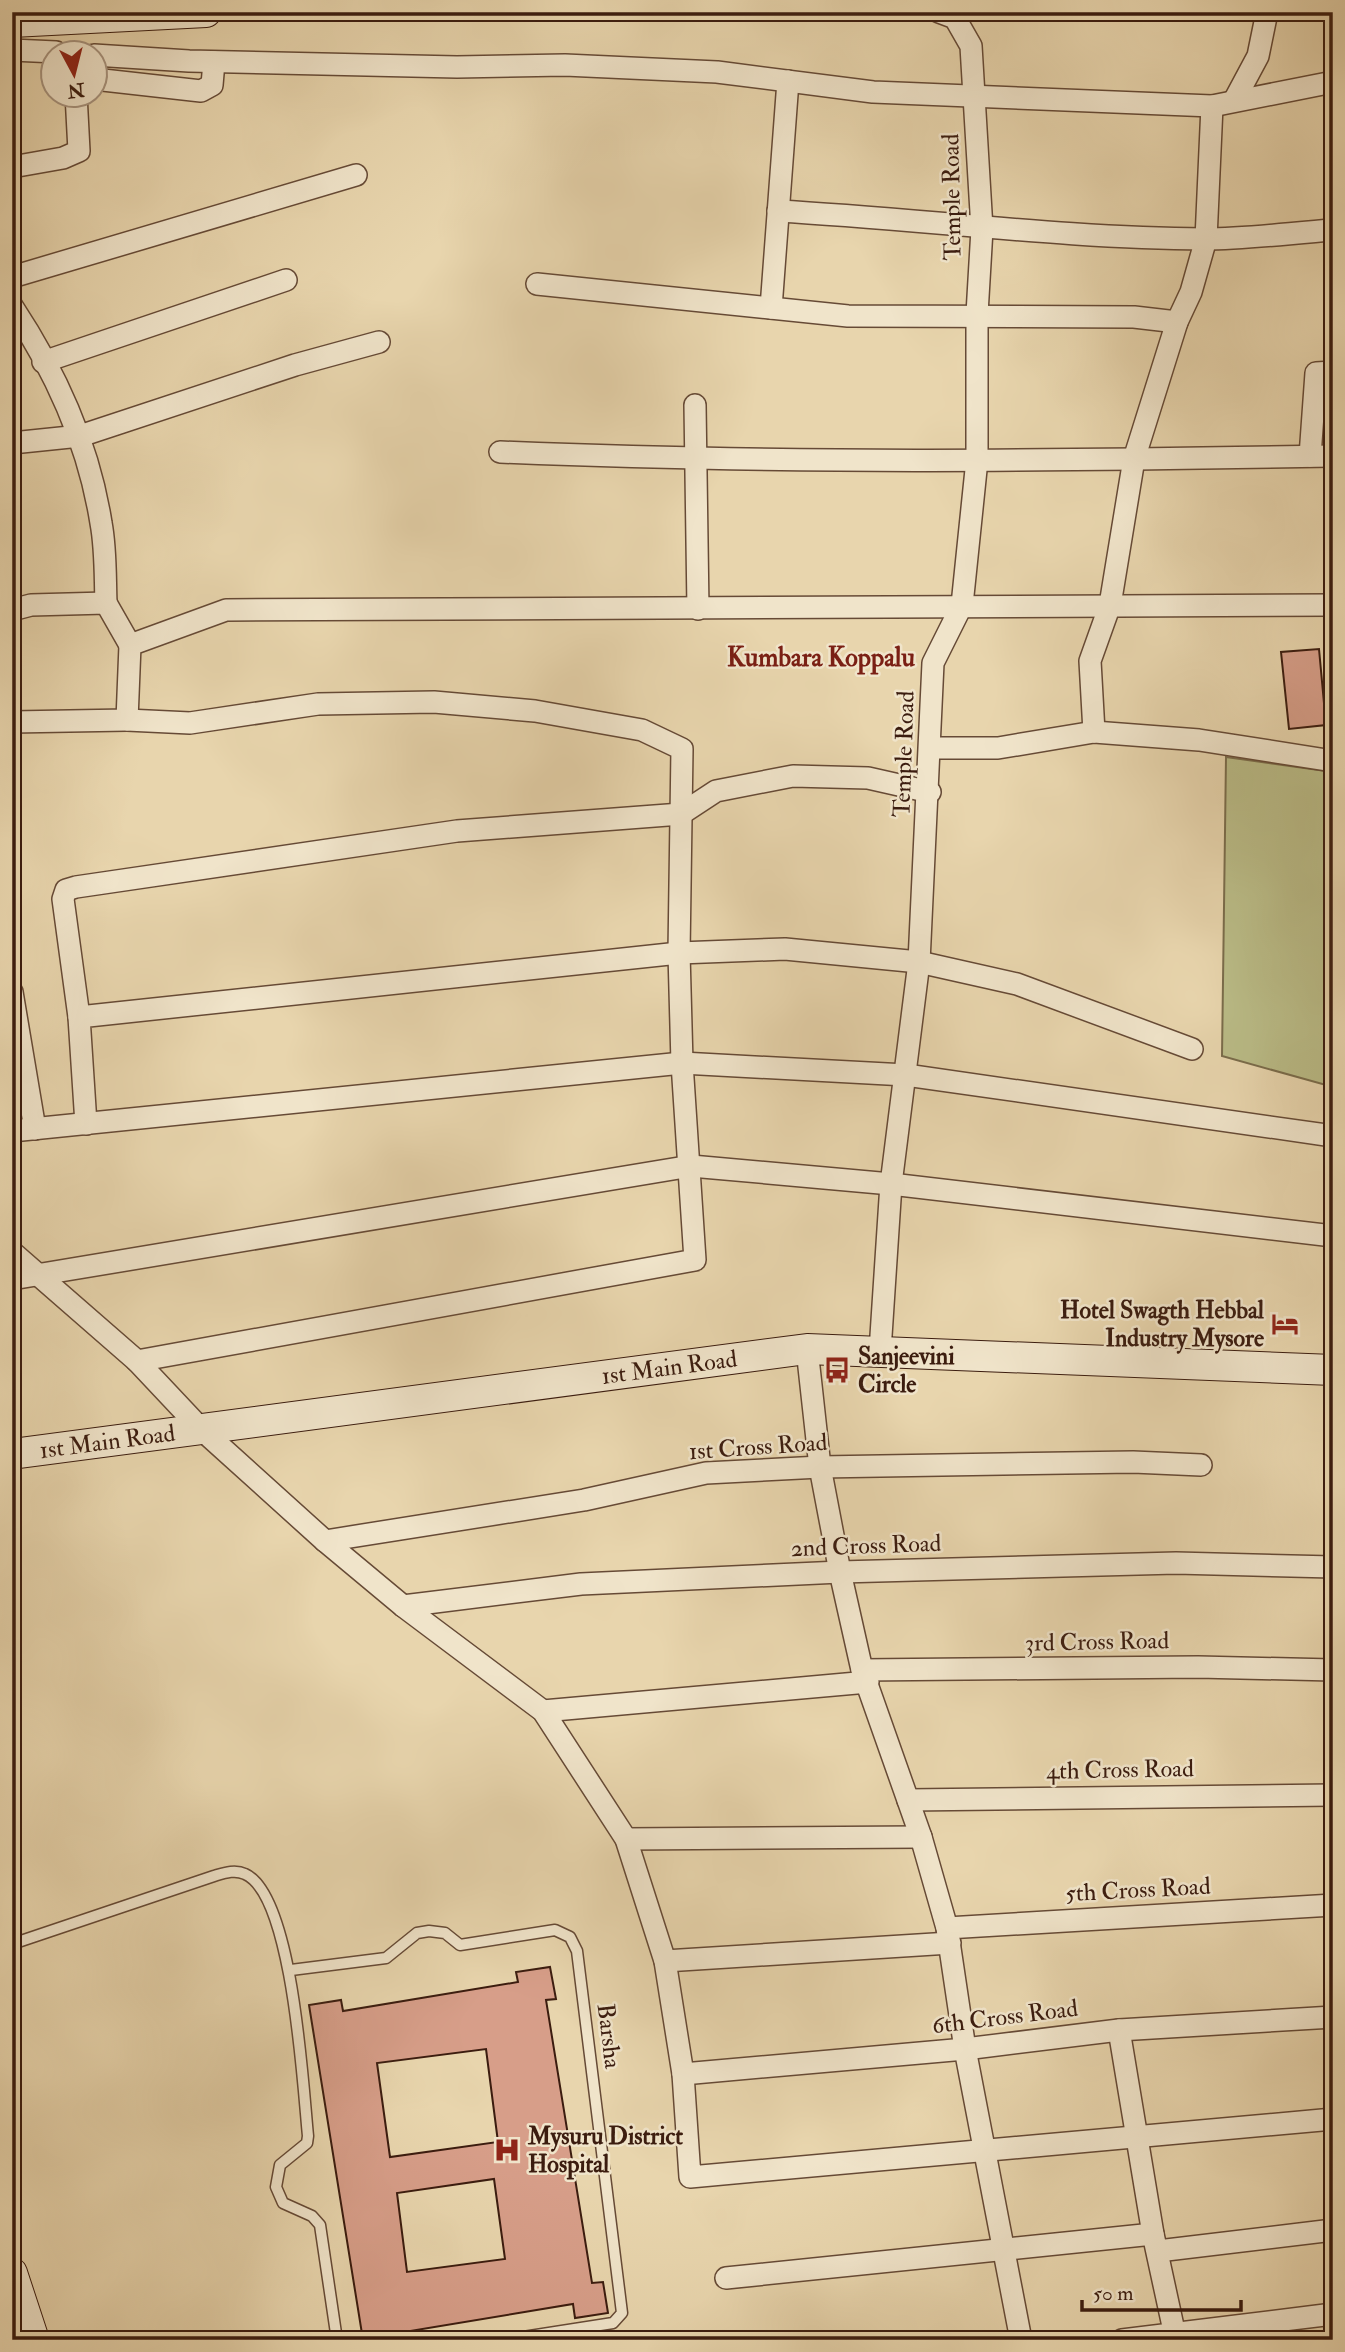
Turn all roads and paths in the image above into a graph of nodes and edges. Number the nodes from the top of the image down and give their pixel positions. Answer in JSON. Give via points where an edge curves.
{"nodes":[{"id":1,"x":206,"y":12,"type":"edge"},
{"id":2,"x":939,"y":12,"type":"edge"},
{"id":3,"x":1267,"y":12,"type":"edge"},
{"id":4,"x":12,"y":22,"type":"edge"},
{"id":5,"x":12,"y":50,"type":"edge"},
{"id":6,"x":38,"y":51,"type":"edge"},
{"id":7,"x":108,"y":56,"type":"edge"},
{"id":8,"x":214,"y":62,"type":"junction"},
{"id":9,"x":108,"y":80,"type":"edge"},
{"id":10,"x":788,"y":81,"type":"junction"},
{"id":11,"x":1333,"y":82,"type":"edge"},
{"id":12,"x":975,"y":99,"type":"junction"},
{"id":13,"x":1235,"y":99,"type":"junction"},
{"id":14,"x":1212,"y":106,"type":"junction"},
{"id":15,"x":77,"y":108,"type":"edge"},
{"id":16,"x":12,"y":167,"type":"edge"},
{"id":17,"x":356,"y":175,"type":"dead end"},
{"id":18,"x":778,"y":211,"type":"junction"},
{"id":19,"x":982,"y":229,"type":"junction"},
{"id":20,"x":1333,"y":230,"type":"edge"},
{"id":21,"x":1206,"y":239,"type":"junction"},
{"id":22,"x":12,"y":278,"type":"edge"},
{"id":23,"x":286,"y":280,"type":"dead end"},
{"id":24,"x":537,"y":284,"type":"dead end"},
{"id":25,"x":12,"y":306,"type":"edge"},
{"id":26,"x":771,"y":308,"type":"junction"},
{"id":27,"x":978,"y":314,"type":"junction"},
{"id":28,"x":1177,"y":322,"type":"junction"},
{"id":29,"x":19,"y":329,"type":"edge"},
{"id":30,"x":379,"y":342,"type":"dead end"},
{"id":31,"x":43,"y":362,"type":"junction"},
{"id":32,"x":1333,"y":372,"type":"edge"},
{"id":33,"x":695,"y":405,"type":"dead end"},
{"id":34,"x":80,"y":436,"type":"junction"},
{"id":35,"x":12,"y":443,"type":"edge"},
{"id":36,"x":500,"y":452,"type":"dead end"},
{"id":37,"x":1310,"y":456,"type":"junction"},
{"id":38,"x":1333,"y":456,"type":"edge"},
{"id":39,"x":694,"y":457,"type":"junction"},
{"id":40,"x":1134,"y":459,"type":"junction"},
{"id":41,"x":976,"y":460,"type":"junction"},
{"id":42,"x":106,"y":603,"type":"junction"},
{"id":43,"x":962,"y":605,"type":"junction"},
{"id":44,"x":1110,"y":606,"type":"junction"},
{"id":45,"x":1333,"y":606,"type":"edge"},
{"id":46,"x":698,"y":609,"type":"junction"},
{"id":47,"x":12,"y":610,"type":"edge"},
{"id":48,"x":130,"y":645,"type":"junction"},
{"id":49,"x":127,"y":719,"type":"junction"},
{"id":50,"x":12,"y":722,"type":"edge"},
{"id":51,"x":1094,"y":732,"type":"junction"},
{"id":52,"x":931,"y":748,"type":"junction"},
{"id":53,"x":1333,"y":761,"type":"edge"},
{"id":54,"x":930,"y":792,"type":"junction"},
{"id":55,"x":681,"y":814,"type":"junction"},
{"id":56,"x":679,"y":953,"type":"junction"},
{"id":57,"x":919,"y":962,"type":"junction"},
{"id":58,"x":12,"y":992,"type":"edge"},
{"id":59,"x":79,"y":1017,"type":"junction"},
{"id":60,"x":1192,"y":1049,"type":"dead end"},
{"id":61,"x":682,"y":1063,"type":"junction"},
{"id":62,"x":906,"y":1075,"type":"junction"},
{"id":63,"x":86,"y":1124,"type":"junction"},
{"id":64,"x":35,"y":1129,"type":"junction"},
{"id":65,"x":12,"y":1131,"type":"edge"},
{"id":66,"x":1333,"y":1136,"type":"edge"},
{"id":67,"x":691,"y":1166,"type":"junction"},
{"id":68,"x":891,"y":1184,"type":"junction"},
{"id":69,"x":1333,"y":1236,"type":"edge"},
{"id":70,"x":12,"y":1252,"type":"edge"},
{"id":71,"x":37,"y":1276,"type":"junction"},
{"id":72,"x":12,"y":1279,"type":"edge"},
{"id":73,"x":807,"y":1349,"type":"junction"},
{"id":74,"x":880,"y":1351,"type":"junction"},
{"id":75,"x":137,"y":1361,"type":"junction"},
{"id":76,"x":1333,"y":1370,"type":"edge"},
{"id":77,"x":201,"y":1429,"type":"junction"},
{"id":78,"x":12,"y":1454,"type":"edge"},
{"id":79,"x":1201,"y":1465,"type":"dead end"},
{"id":80,"x":820,"y":1467,"type":"junction"},
{"id":81,"x":325,"y":1541,"type":"junction"},
{"id":82,"x":1333,"y":1567,"type":"edge"},
{"id":83,"x":839,"y":1572,"type":"junction"},
{"id":84,"x":403,"y":1606,"type":"junction"},
{"id":85,"x":1333,"y":1670,"type":"edge"},
{"id":86,"x":865,"y":1676,"type":"junction"},
{"id":87,"x":543,"y":1711,"type":"junction"},
{"id":88,"x":1333,"y":1795,"type":"edge"},
{"id":89,"x":908,"y":1800,"type":"junction"},
{"id":90,"x":921,"y":1837,"type":"junction"},
{"id":91,"x":626,"y":1839,"type":"junction"},
{"id":92,"x":1333,"y":1905,"type":"edge"},
{"id":93,"x":949,"y":1936,"type":"junction"},
{"id":94,"x":12,"y":1944,"type":"edge"},
{"id":95,"x":665,"y":1961,"type":"junction"},
{"id":96,"x":290,"y":1970,"type":"junction"},
{"id":97,"x":1333,"y":2017,"type":"edge"},
{"id":98,"x":1119,"y":2030,"type":"junction"},
{"id":99,"x":965,"y":2049,"type":"junction"},
{"id":100,"x":683,"y":2074,"type":"junction"},
{"id":101,"x":1333,"y":2119,"type":"edge"},
{"id":102,"x":1139,"y":2138,"type":"junction"},
{"id":103,"x":985,"y":2150,"type":"junction"},
{"id":104,"x":1333,"y":2230,"type":"edge"},
{"id":105,"x":1155,"y":2243,"type":"junction"},
{"id":106,"x":1004,"y":2249,"type":"junction"},
{"id":107,"x":12,"y":2273,"type":"edge"},
{"id":108,"x":726,"y":2278,"type":"dead end"},
{"id":109,"x":1333,"y":2314,"type":"edge"},
{"id":110,"x":1176,"y":2337,"type":"edge"},
{"id":111,"x":34,"y":2340,"type":"edge"},
{"id":112,"x":337,"y":2340,"type":"edge"},
{"id":113,"x":503,"y":2340,"type":"edge"},
{"id":114,"x":1021,"y":2340,"type":"edge"},
{"id":115,"x":1122,"y":2340,"type":"edge"}],
"edges":[{"from":1,"to":4,"type":"street"},
{"from":2,"to":12,"type":"street","name":"Temple Road","via":[[955,18],[971,46]]},
{"from":3,"to":13,"type":"street","via":[[1258,56]]},
{"from":5,"to":6,"type":"street"},
{"from":7,"to":8,"type":"street"},
{"from":8,"to":9,"type":"street","via":[[212,85],[201,90]]},
{"from":8,"to":10,"type":"street","via":[[565,65],[718,72]]},
{"from":10,"to":12,"type":"street"},
{"from":10,"to":18,"type":"street"},
{"from":11,"to":13,"type":"street"},
{"from":12,"to":14,"type":"street"},
{"from":12,"to":19,"type":"street","name":"Temple Road"},
{"from":13,"to":14,"type":"street"},
{"from":14,"to":21,"type":"street"},
{"from":15,"to":16,"type":"street","via":[[79,151],[63,159]]},
{"from":17,"to":22,"type":"street"},
{"from":18,"to":19,"type":"street"},
{"from":18,"to":26,"type":"street"},
{"from":19,"to":21,"type":"street"},
{"from":19,"to":27,"type":"street","name":"Temple Road"},
{"from":20,"to":21,"type":"street"},
{"from":21,"to":28,"type":"street"},
{"from":23,"to":31,"type":"street"},
{"from":24,"to":26,"type":"street"},
{"from":25,"to":29,"type":"street"},
{"from":26,"to":27,"type":"street","via":[[848,316]]},
{"from":27,"to":28,"type":"street"},
{"from":27,"to":41,"type":"street","name":"Temple Road"},
{"from":28,"to":40,"type":"street"},
{"from":29,"to":31,"type":"street"},
{"from":30,"to":34,"type":"street"},
{"from":31,"to":34,"type":"street"},
{"from":32,"to":37,"type":"street","via":[[1316,373]]},
{"from":33,"to":39,"type":"street"},
{"from":34,"to":35,"type":"street"},
{"from":34,"to":42,"type":"street","via":[[102,524]]},
{"from":36,"to":39,"type":"street"},
{"from":37,"to":38,"type":"street"},
{"from":37,"to":40,"type":"street"},
{"from":39,"to":41,"type":"street"},
{"from":39,"to":46,"type":"street"},
{"from":40,"to":41,"type":"street"},
{"from":40,"to":44,"type":"street"},
{"from":41,"to":43,"type":"street","name":"Temple Road"},
{"from":42,"to":47,"type":"street"},
{"from":42,"to":48,"type":"street"},
{"from":43,"to":44,"type":"street"},
{"from":43,"to":46,"type":"street"},
{"from":43,"to":52,"type":"street","name":"Temple Road","via":[[933,663]]},
{"from":44,"to":45,"type":"street"},
{"from":44,"to":51,"type":"street","via":[[1090,661]]},
{"from":46,"to":48,"type":"street","via":[[226,610]]},
{"from":48,"to":49,"type":"street"},
{"from":49,"to":50,"type":"street"},
{"from":49,"to":55,"type":"street","via":[[190,723],[318,705],[435,702],[534,710],[642,730],[682,749]]},
{"from":51,"to":52,"type":"street","via":[[998,748]]},
{"from":51,"to":53,"type":"street","via":[[1199,740]]},
{"from":52,"to":54,"type":"street","name":"Temple Road"},
{"from":54,"to":55,"type":"street","via":[[868,778],[793,776],[716,791]]},
{"from":54,"to":57,"type":"street","name":"Temple Road"},
{"from":55,"to":56,"type":"street"},
{"from":55,"to":59,"type":"street","via":[[457,831],[66,890],[63,899]]},
{"from":56,"to":57,"type":"street","via":[[785,949]]},
{"from":56,"to":59,"type":"street"},
{"from":56,"to":61,"type":"street"},
{"from":57,"to":60,"type":"street","via":[[1017,984]]},
{"from":57,"to":62,"type":"street","name":"Temple Road"},
{"from":58,"to":64,"type":"street"},
{"from":59,"to":63,"type":"street"},
{"from":61,"to":62,"type":"street"},
{"from":61,"to":63,"type":"street"},
{"from":61,"to":67,"type":"street"},
{"from":62,"to":66,"type":"street"},
{"from":62,"to":68,"type":"street","name":"Temple Road"},
{"from":63,"to":64,"type":"street"},
{"from":64,"to":65,"type":"street"},
{"from":67,"to":68,"type":"street"},
{"from":67,"to":71,"type":"street"},
{"from":67,"to":75,"type":"street","via":[[695,1260]]},
{"from":68,"to":69,"type":"street"},
{"from":68,"to":74,"type":"street","name":"Temple Road"},
{"from":70,"to":71,"type":"street"},
{"from":71,"to":72,"type":"street"},
{"from":71,"to":75,"type":"street"},
{"from":73,"to":74,"type":"street","name":"1st Main Road"},
{"from":73,"to":77,"type":"street","name":"1st Main Road"},
{"from":73,"to":80,"type":"street"},
{"from":74,"to":76,"type":"street","name":"1st Main Road"},
{"from":75,"to":77,"type":"street"},
{"from":77,"to":78,"type":"street","name":"1st Main Road"},
{"from":77,"to":81,"type":"street"},
{"from":79,"to":80,"type":"street","name":"1st Cross Road"},
{"from":80,"to":81,"type":"street","name":"1st Cross Road","via":[[706,1474],[584,1500]]},
{"from":80,"to":83,"type":"street"},
{"from":81,"to":84,"type":"street"},
{"from":82,"to":83,"type":"street","name":"2nd Cross Road","via":[[1176,1563]]},
{"from":83,"to":84,"type":"street","name":"2nd Cross Road","via":[[582,1584]]},
{"from":83,"to":86,"type":"street"},
{"from":84,"to":87,"type":"street"},
{"from":85,"to":86,"type":"street","name":"3rd Cross Road","via":[[1198,1667]]},
{"from":86,"to":87,"type":"street","name":"3rd Cross Road"},
{"from":86,"to":89,"type":"street"},
{"from":87,"to":91,"type":"street"},
{"from":88,"to":89,"type":"street","name":"4th Cross Road"},
{"from":89,"to":90,"type":"street"},
{"from":90,"to":91,"type":"street"},
{"from":90,"to":93,"type":"street"},
{"from":91,"to":95,"type":"street"},
{"from":92,"to":93,"type":"street","name":"5th Cross Road"},
{"from":93,"to":95,"type":"street","name":"5th Cross Road"},
{"from":93,"to":99,"type":"street"},
{"from":94,"to":96,"type":"lane","via":[[233,1871],[246,1874],[265,1895]]},
{"from":95,"to":100,"type":"street"},
{"from":96,"to":112,"type":"lane","via":[[308,2136],[307,2143],[280,2165],[276,2187],[283,2203],[312,2216],[320,2225]]},
{"from":96,"to":113,"type":"lane","name":"Barsha","via":[[386,1958],[417,1933],[429,1931],[444,1933],[460,1945],[555,1930],[570,1937],[577,1951],[622,2313],[613,2323]]},
{"from":97,"to":98,"type":"street","name":"6th Cross Road"},
{"from":98,"to":99,"type":"street","name":"6th Cross Road"},
{"from":98,"to":102,"type":"street"},
{"from":99,"to":100,"type":"street","name":"6th Cross Road"},
{"from":99,"to":103,"type":"street"},
{"from":100,"to":103,"type":"street","via":[[691,2177]]},
{"from":101,"to":102,"type":"street"},
{"from":102,"to":103,"type":"street"},
{"from":102,"to":105,"type":"street"},
{"from":103,"to":106,"type":"street"},
{"from":104,"to":105,"type":"street"},
{"from":105,"to":106,"type":"street"},
{"from":105,"to":110,"type":"street"},
{"from":106,"to":108,"type":"street"},
{"from":106,"to":114,"type":"street"},
{"from":107,"to":111,"type":"street"},
{"from":109,"to":110,"type":"street"},
{"from":110,"to":115,"type":"street"}]}
